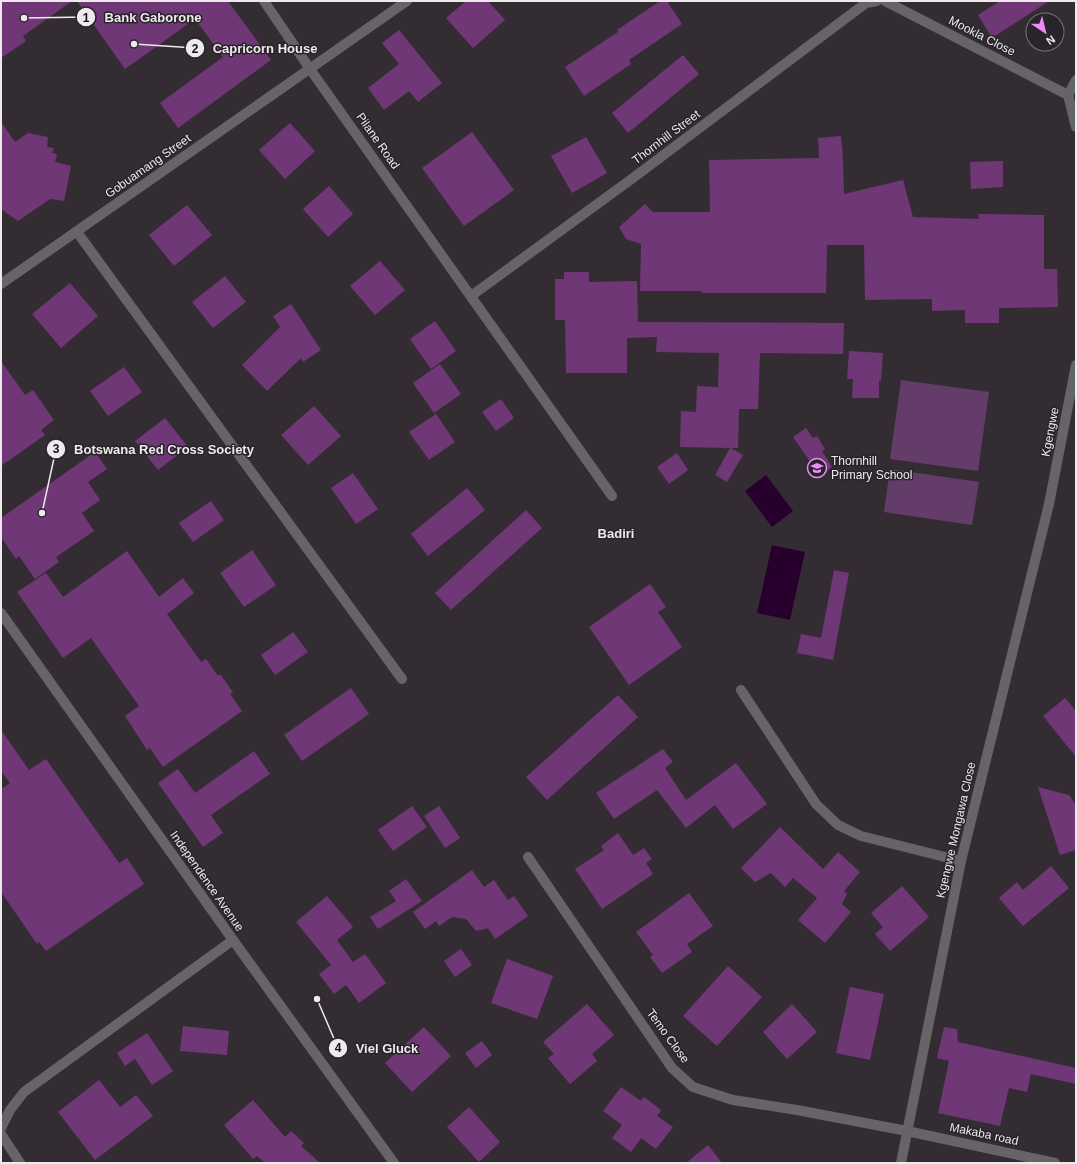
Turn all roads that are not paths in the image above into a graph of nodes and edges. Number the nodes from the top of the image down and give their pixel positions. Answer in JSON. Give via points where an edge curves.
{"nodes":[{"id":1,"x":264,"y":1,"type":"edge"},
{"id":2,"x":407,"y":1,"type":"edge"},
{"id":3,"x":876,"y":1,"type":"edge"},
{"id":4,"x":885,"y":1,"type":"edge"},
{"id":5,"x":310,"y":69,"type":"junction"},
{"id":6,"x":1076,"y":80,"type":"edge"},
{"id":7,"x":1068,"y":95,"type":"junction"},
{"id":8,"x":1076,"y":127,"type":"edge"},
{"id":9,"x":77,"y":232,"type":"junction"},
{"id":10,"x":1,"y":284,"type":"edge"},
{"id":11,"x":471,"y":296,"type":"junction"},
{"id":12,"x":1076,"y":365,"type":"edge"},
{"id":13,"x":612,"y":496,"type":"dead end"},
{"id":14,"x":1049,"y":504,"type":"joint"},
{"id":15,"x":1,"y":613,"type":"edge"},
{"id":16,"x":402,"y":679,"type":"dead end"},
{"id":17,"x":741,"y":690,"type":"dead end"},
{"id":18,"x":528,"y":857,"type":"dead end"},
{"id":19,"x":961,"y":861,"type":"junction"},
{"id":20,"x":233,"y":940,"type":"junction"},
{"id":21,"x":1,"y":1128,"type":"edge"},
{"id":22,"x":907,"y":1131,"type":"junction"},
{"id":23,"x":1,"y":1134,"type":"edge"},
{"id":24,"x":20,"y":1163,"type":"edge"},
{"id":25,"x":394,"y":1163,"type":"edge"},
{"id":26,"x":900,"y":1163,"type":"edge"},
{"id":27,"x":1055,"y":1163,"type":"edge"}],
"edges":[{"from":1,"to":5,"type":"street","name":"Pilane Road"},
{"from":2,"to":5,"type":"street","name":"Gobuamang Street"},
{"from":3,"to":11,"type":"street","name":"Thornhill Street","via":[[866,3]]},
{"from":4,"to":7,"type":"street","name":"Mookla Close"},
{"from":5,"to":9,"type":"street","name":"Gobuamang Street"},
{"from":5,"to":11,"type":"street","name":"Pilane Road"},
{"from":6,"to":7,"type":"street"},
{"from":7,"to":8,"type":"street"},
{"from":9,"to":10,"type":"street","name":"Gobuamang Street"},
{"from":9,"to":16,"type":"street"},
{"from":11,"to":13,"type":"street","name":"Pilane Road"},
{"from":12,"to":14,"type":"street","name":"Kgengwe"},
{"from":14,"to":19,"type":"street","name":"Kgengwe Mongawa Close"},
{"from":15,"to":20,"type":"street","name":"Independence Avenue"},
{"from":17,"to":19,"type":"street","via":[[816,804],[838,825],[861,836]]},
{"from":18,"to":22,"type":"street","name":"Temo Close","via":[[672,1068],[693,1087],[733,1100]]},
{"from":19,"to":22,"type":"street","name":"Kgengwe Mongawa Close"},
{"from":20,"to":21,"type":"street","via":[[24,1092],[10,1110]]},
{"from":20,"to":25,"type":"street","name":"Independence Avenue"},
{"from":22,"to":26,"type":"street","name":"Kgengwe Mongawa Close"},
{"from":22,"to":27,"type":"street","name":"Makaba road"},
{"from":23,"to":24,"type":"street"}]}
